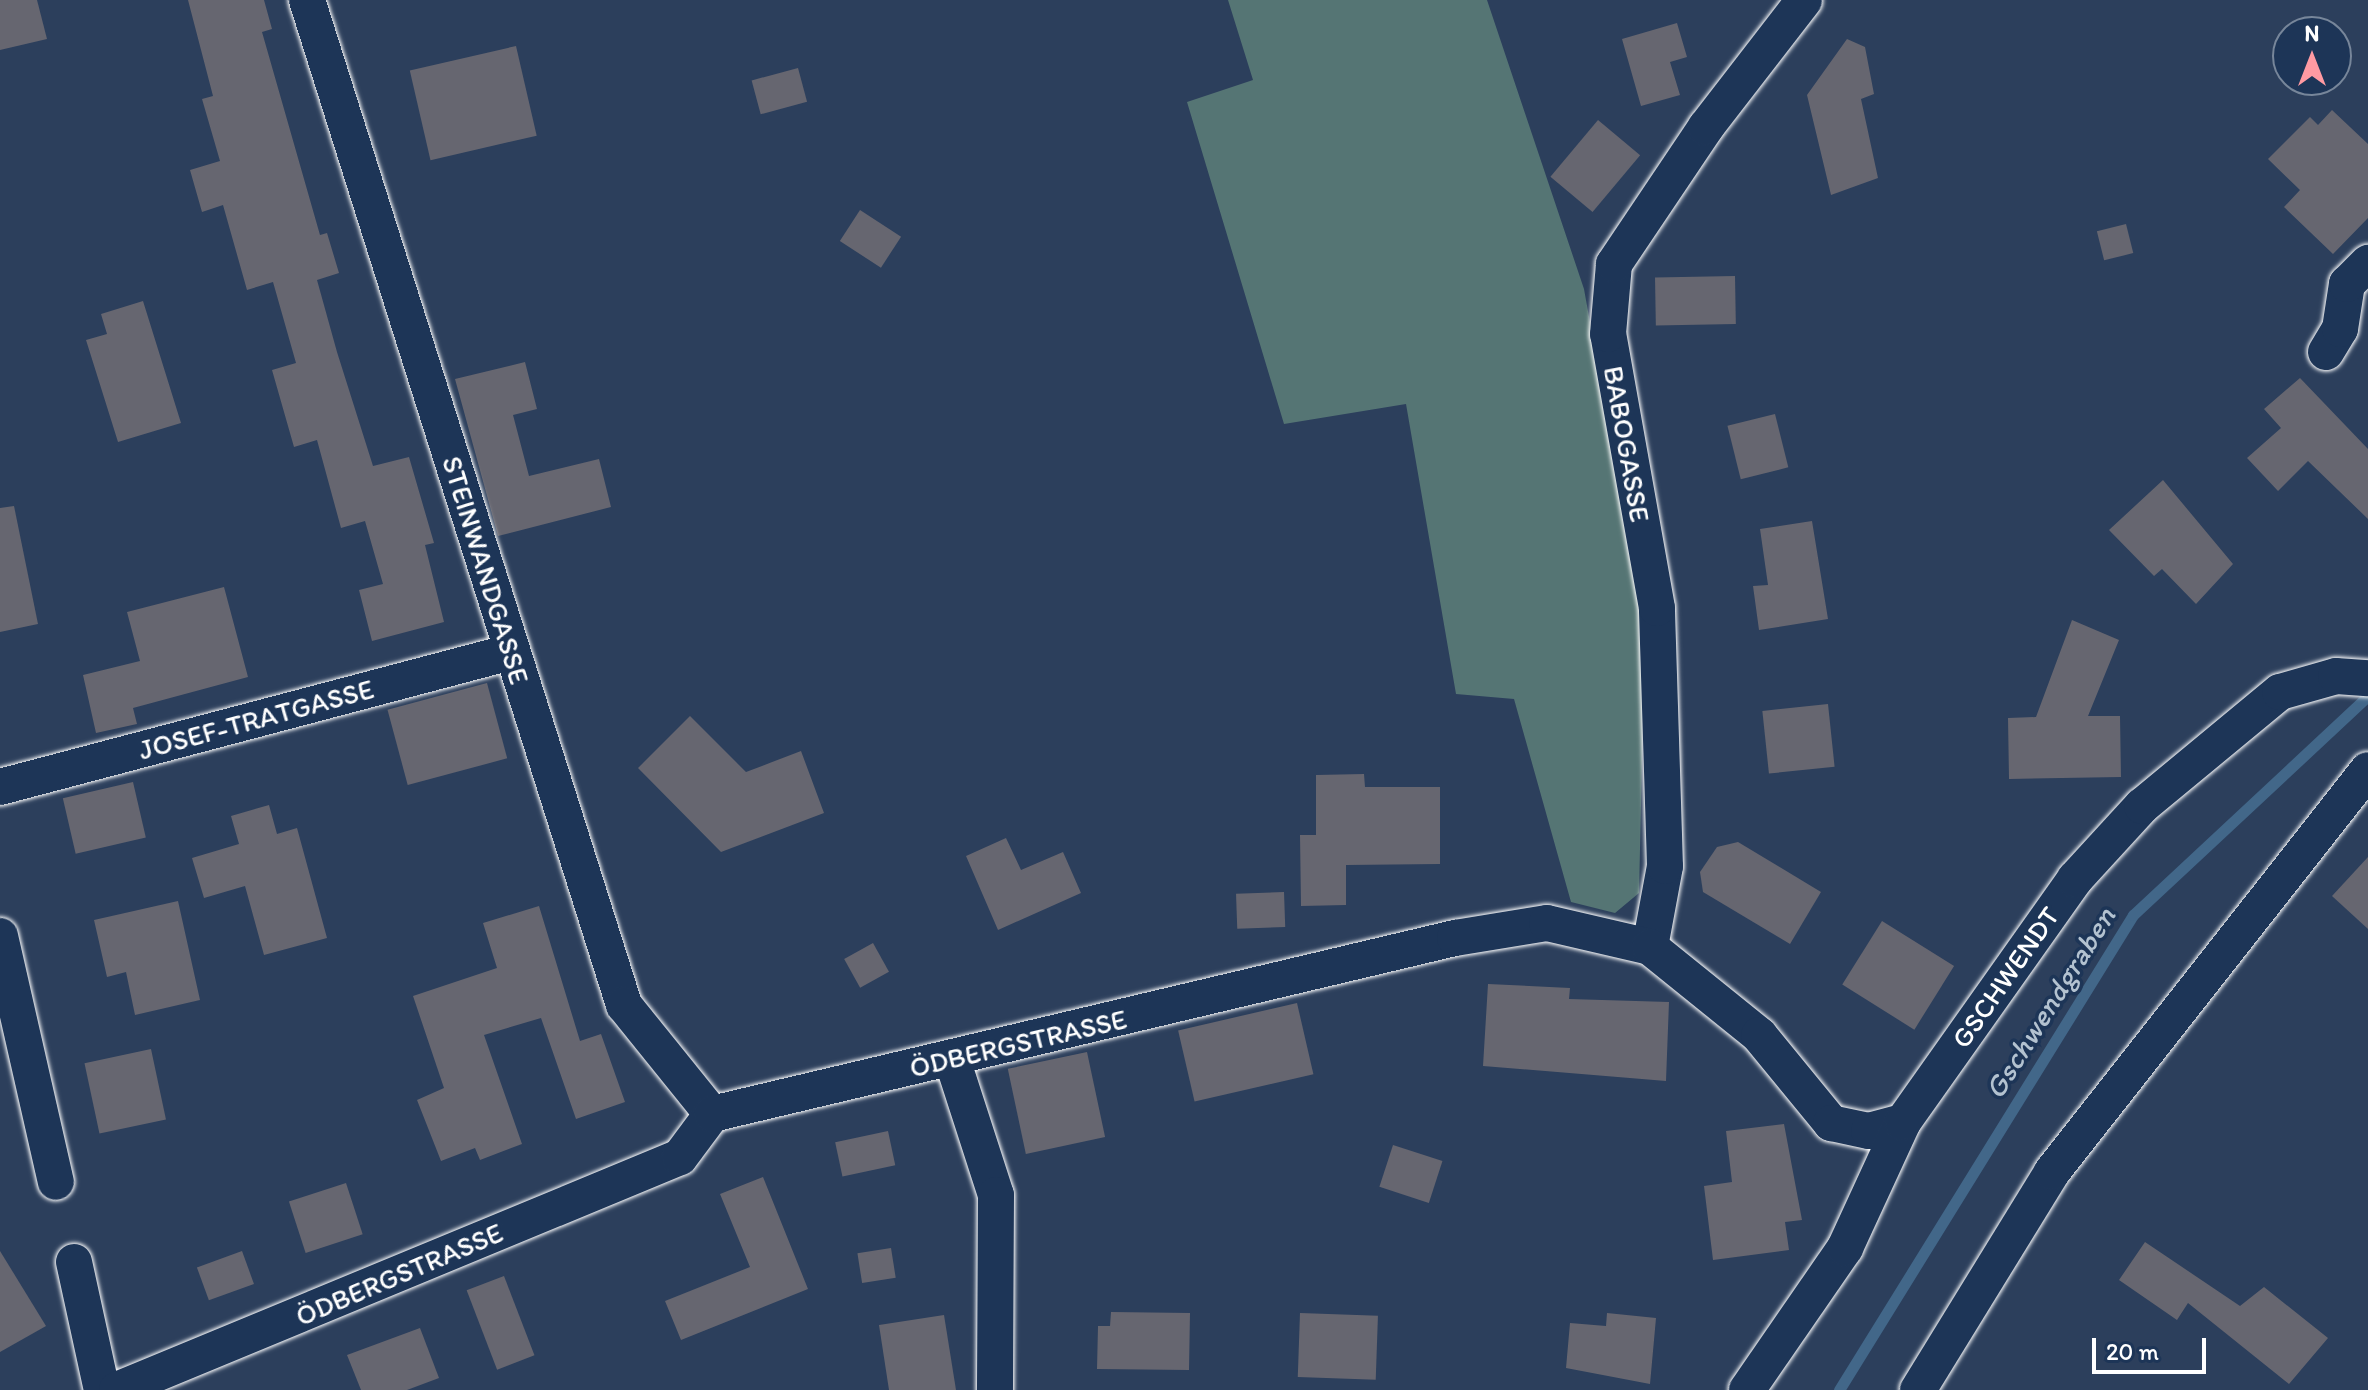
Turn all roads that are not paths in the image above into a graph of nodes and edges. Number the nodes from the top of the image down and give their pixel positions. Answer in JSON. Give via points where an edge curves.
{"nodes":[{"id":1,"x":307,"y":0,"type":"edge"},
{"id":2,"x":1804,"y":0,"type":"edge"},
{"id":3,"x":2368,"y":263,"type":"edge"},
{"id":4,"x":2326,"y":352,"type":"dead end"},
{"id":5,"x":511,"y":652,"type":"junction"},
{"id":6,"x":2368,"y":678,"type":"edge"},
{"id":7,"x":2368,"y":770,"type":"edge"},
{"id":8,"x":0,"y":787,"type":"edge"},
{"id":9,"x":0,"y":936,"type":"edge"},
{"id":10,"x":1650,"y":947,"type":"junction"},
{"id":11,"x":952,"y":1059,"type":"junction"},
{"id":12,"x":712,"y":1114,"type":"junction"},
{"id":13,"x":1903,"y":1122,"type":"junction"},
{"id":14,"x":56,"y":1182,"type":"dead end"},
{"id":15,"x":74,"y":1262,"type":"dead end"},
{"id":16,"x":102,"y":1390,"type":"edge"},
{"id":17,"x":117,"y":1390,"type":"edge"},
{"id":18,"x":995,"y":1390,"type":"edge"},
{"id":19,"x":1747,"y":1390,"type":"edge"},
{"id":20,"x":1918,"y":1390,"type":"edge"}],
"edges":[{"from":1,"to":5,"type":"street","name":"STEINWANDGASSE"},
{"from":2,"to":10,"type":"street","name":"BABOGASSE","via":[[1706,127],[1614,264],[1608,334],[1657,608],[1665,866]]},
{"from":3,"to":4,"type":"street","via":[[2347,284],[2340,329]]},
{"from":5,"to":8,"type":"street","name":"JOSEF-TRATGASSE"},
{"from":5,"to":12,"type":"street","name":"STEINWANDGASSE","via":[[624,1005]]},
{"from":6,"to":13,"type":"street","name":"GSCHWENDT","via":[[2336,676],[2280,692],[2142,806],[2075,879]]},
{"from":7,"to":20,"type":"street","via":[[2052,1172]]},
{"from":9,"to":14,"type":"street"},
{"from":10,"to":11,"type":"street","name":"ÖDBERGSTRASSE","via":[[1531,925]]},
{"from":10,"to":13,"type":"street","name":"ÖDBERGSTRASSE","via":[[1759,1035],[1831,1123],[1869,1131]]},
{"from":11,"to":12,"type":"street","name":"ÖDBERGSTRASSE"},
{"from":11,"to":18,"type":"street","via":[[996,1195]]},
{"from":12,"to":17,"type":"street","name":"ÖDBERGSTRASSE","via":[[680,1157]]},
{"from":13,"to":19,"type":"street","name":"GSCHWENDT","via":[[1845,1248]]},
{"from":15,"to":16,"type":"street"}]}
